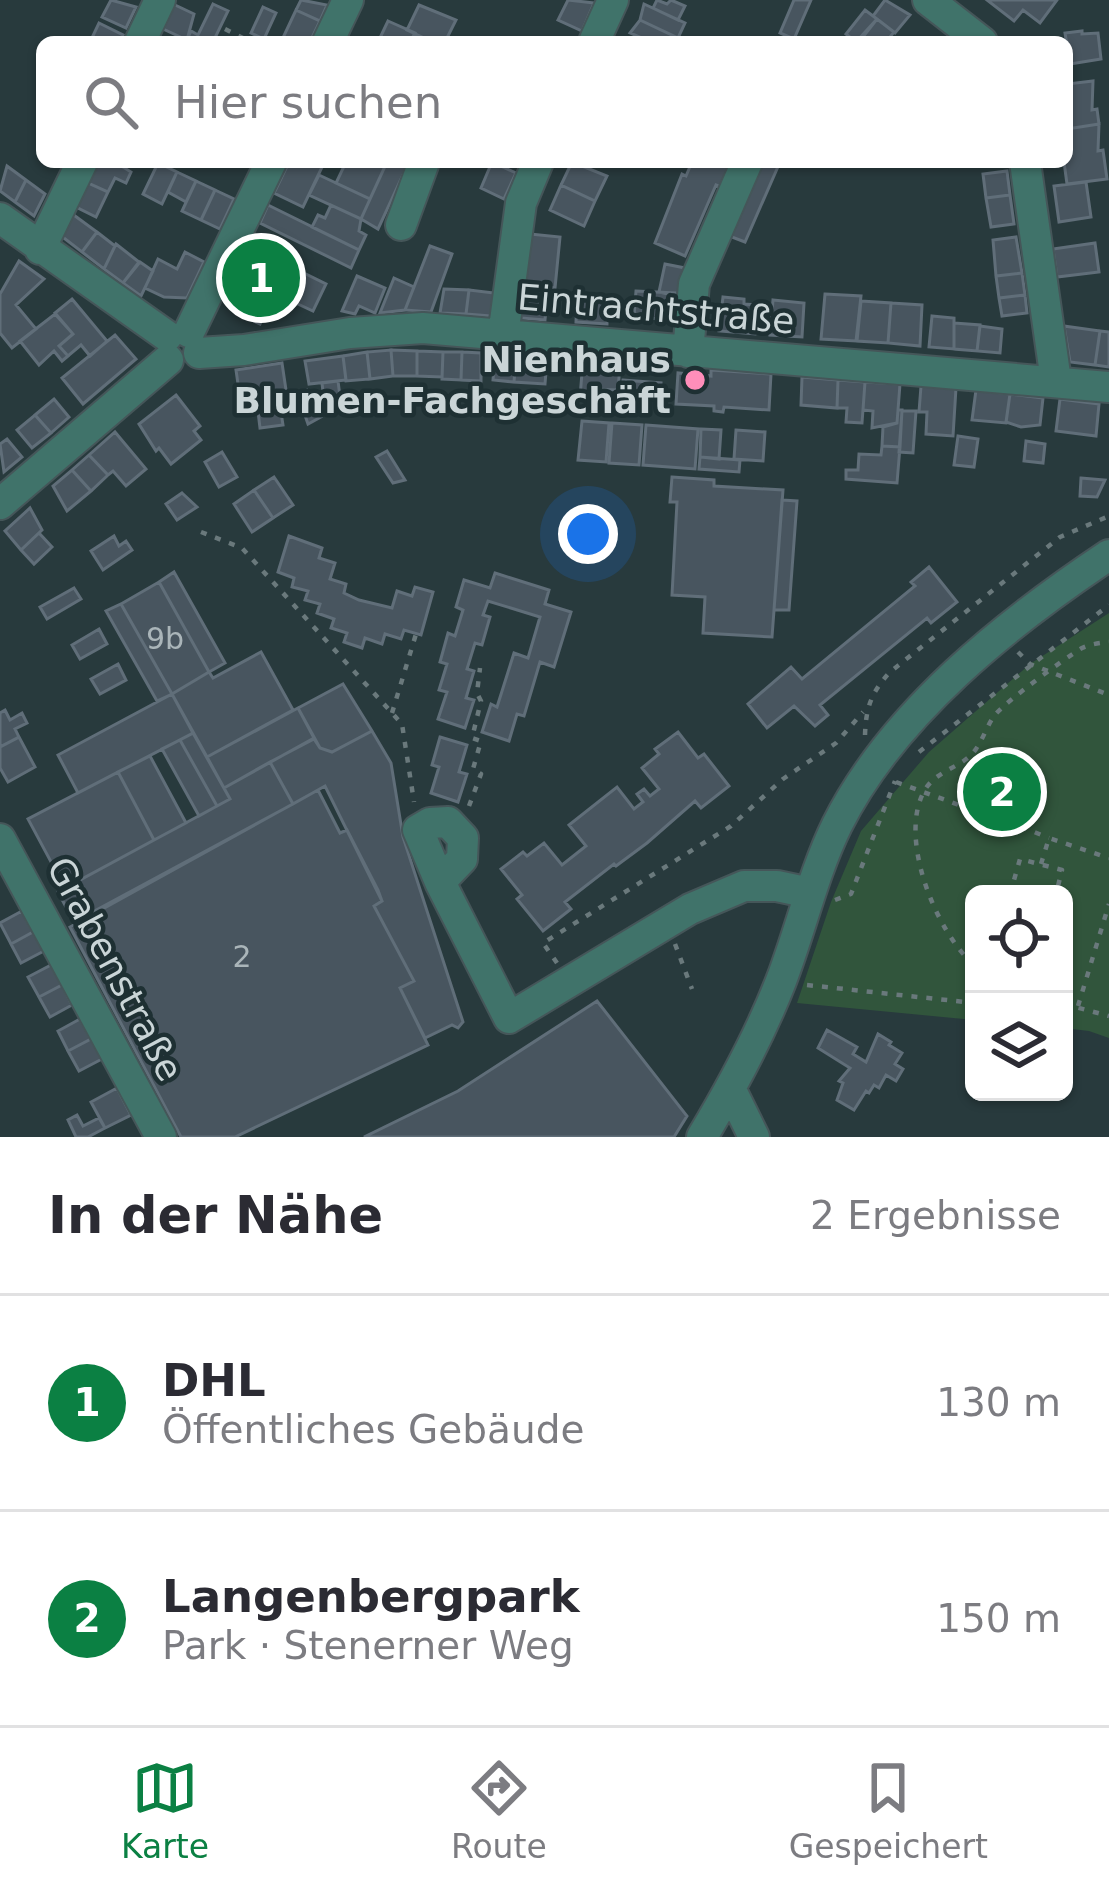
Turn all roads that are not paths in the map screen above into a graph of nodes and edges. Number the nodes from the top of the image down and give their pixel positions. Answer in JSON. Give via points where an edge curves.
{"nodes":[{"id":1,"x":160,"y":0,"type":"edge"},
{"id":2,"x":348,"y":0,"type":"edge"},
{"id":3,"x":613,"y":0,"type":"edge"},
{"id":4,"x":928,"y":0,"type":"edge"},
{"id":5,"x":143,"y":36,"type":"edge"},
{"id":6,"x":331,"y":36,"type":"edge"},
{"id":7,"x":597,"y":36,"type":"edge"},
{"id":8,"x":974,"y":36,"type":"edge"},
{"id":9,"x":79,"y":168,"type":"edge"},
{"id":10,"x":268,"y":168,"type":"edge"},
{"id":11,"x":422,"y":168,"type":"edge"},
{"id":12,"x":536,"y":168,"type":"edge"},
{"id":13,"x":744,"y":168,"type":"edge"},
{"id":14,"x":1026,"y":168,"type":"edge"},
{"id":15,"x":0,"y":218,"type":"edge"},
{"id":16,"x":400,"y":226,"type":"dead end"},
{"id":17,"x":40,"y":249,"type":"junction"},
{"id":18,"x":503,"y":336,"type":"junction"},
{"id":19,"x":181,"y":345,"type":"junction"},
{"id":20,"x":688,"y":352,"type":"junction"},
{"id":21,"x":1056,"y":381,"type":"junction"},
{"id":22,"x":1109,"y":387,"type":"edge"},
{"id":23,"x":0,"y":504,"type":"edge"},
{"id":24,"x":1109,"y":555,"type":"edge"},
{"id":25,"x":0,"y":839,"type":"edge"},
{"id":26,"x":440,"y":882,"type":"junction"},
{"id":27,"x":817,"y":894,"type":"junction"},
{"id":28,"x":730,"y":1088,"type":"junction"},
{"id":29,"x":161,"y":1137,"type":"edge"},
{"id":30,"x":702,"y":1137,"type":"edge"},
{"id":31,"x":754,"y":1137,"type":"edge"}],
"edges":[{"from":1,"to":5,"type":"street"},
{"from":2,"to":6,"type":"street"},
{"from":3,"to":7,"type":"street"},
{"from":4,"to":8,"type":"street"},
{"from":9,"to":17,"type":"street"},
{"from":10,"to":19,"type":"street"},
{"from":11,"to":16,"type":"street"},
{"from":12,"to":18,"type":"street","via":[[521,203]]},
{"from":13,"to":20,"type":"street","via":[[694,284]]},
{"from":14,"to":21,"type":"street"},
{"from":15,"to":17,"type":"street"},
{"from":17,"to":19,"type":"street"},
{"from":18,"to":19,"type":"street","name":"Eintrachtstraße","via":[[387,329],[244,350]]},
{"from":18,"to":20,"type":"street","name":"Eintrachtstraße"},
{"from":19,"to":23,"type":"street"},
{"from":20,"to":21,"type":"street","name":"Eintrachtstraße"},
{"from":21,"to":22,"type":"street","name":"Eintrachtstraße"},
{"from":24,"to":27,"type":"street","via":[[945,682],[886,747],[838,823]]},
{"from":25,"to":29,"type":"street","name":"Grabenstraße"},
{"from":26,"to":26,"type":"street","via":[[461,859],[463,838],[448,822],[418,830]]},
{"from":26,"to":27,"type":"street","via":[[509,1018],[690,909],[744,886]]},
{"from":27,"to":28,"type":"street"},
{"from":28,"to":30,"type":"street"},
{"from":28,"to":31,"type":"street"}]}
